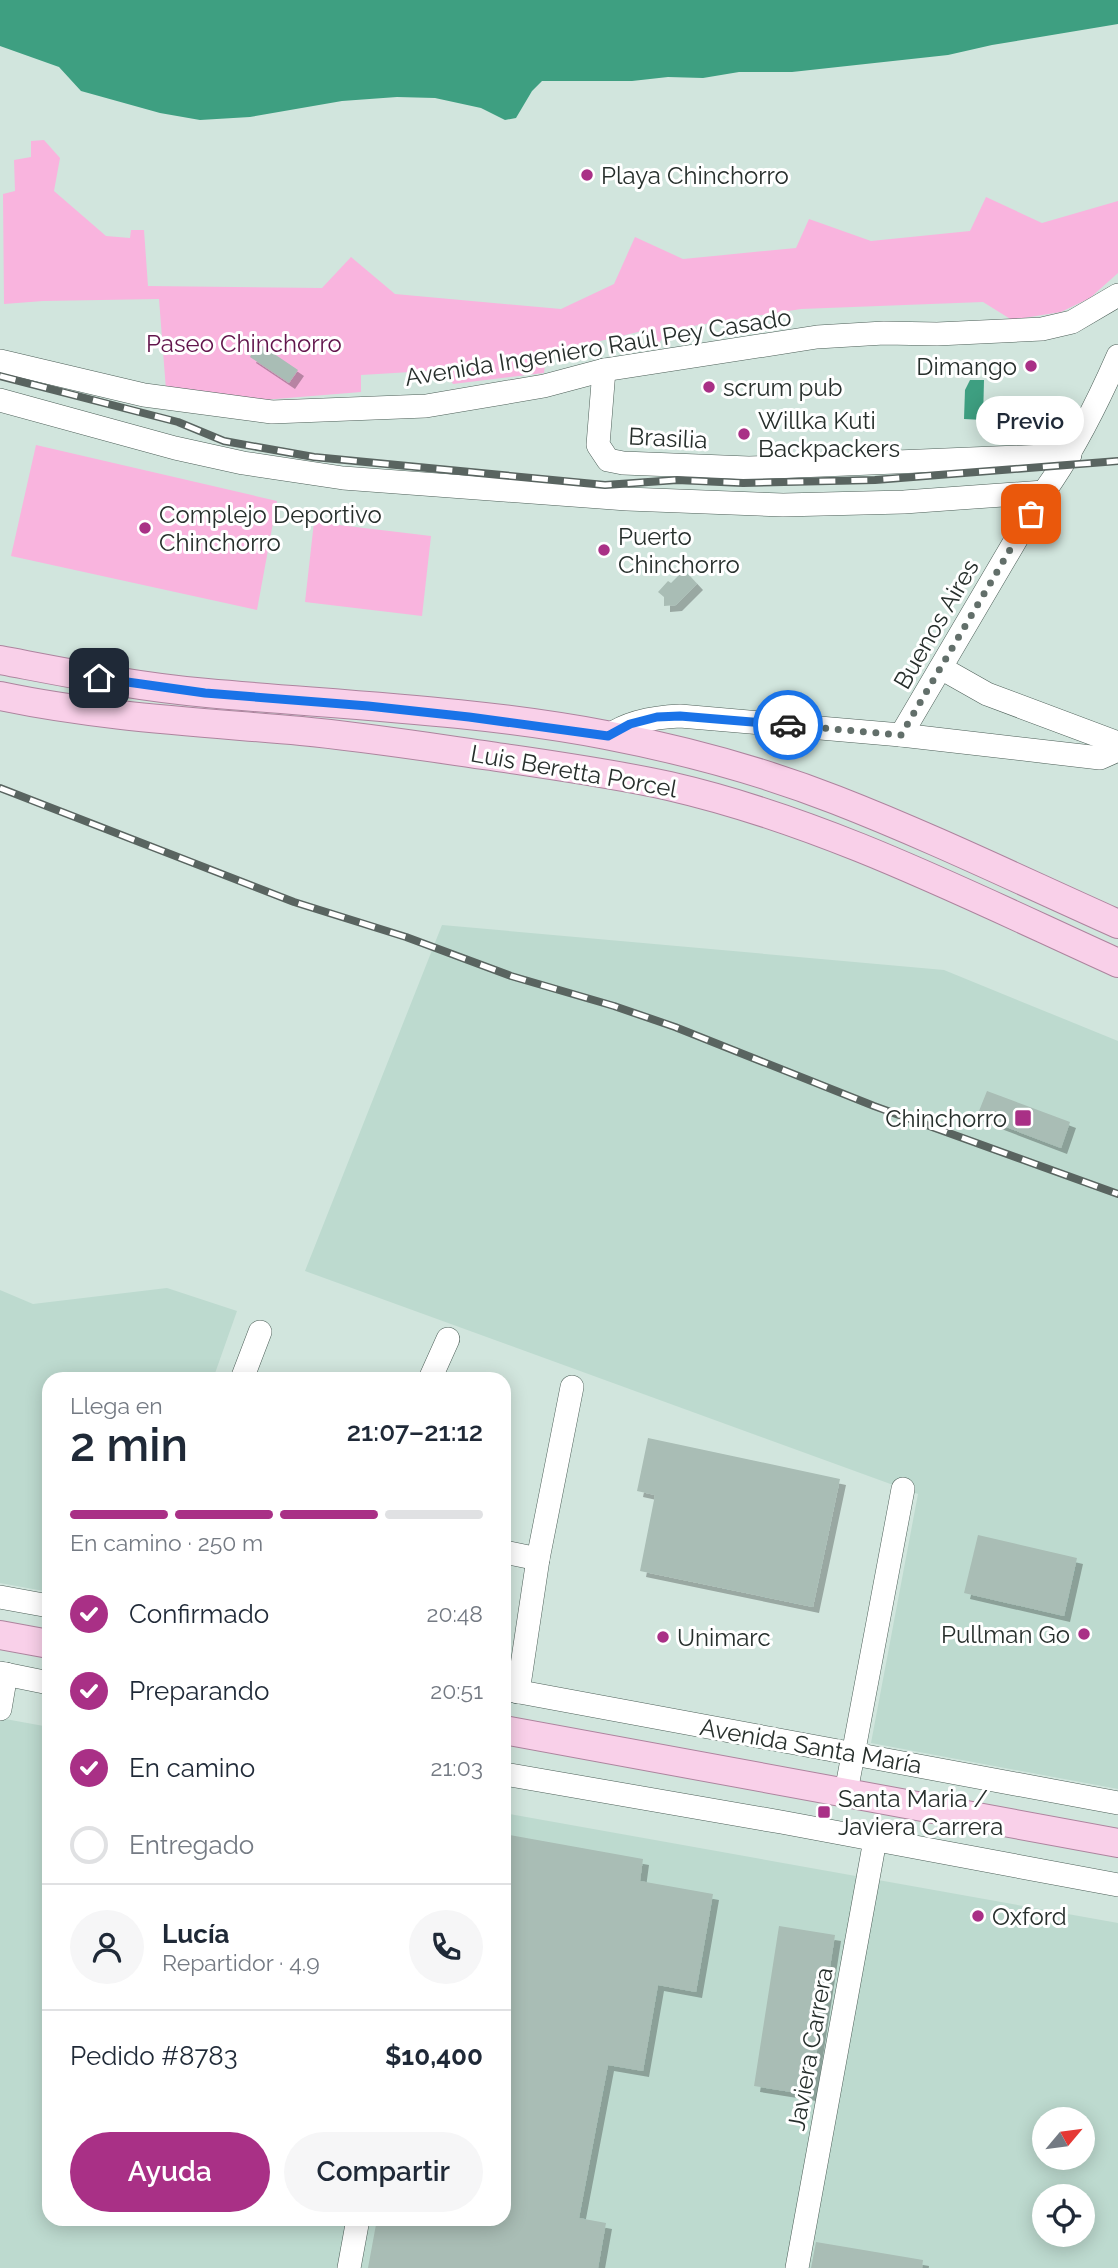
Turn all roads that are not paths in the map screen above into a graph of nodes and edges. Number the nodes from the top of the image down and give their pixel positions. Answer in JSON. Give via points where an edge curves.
{"nodes":[{"id":1,"x":1118,"y":295,"type":"edge"},
{"id":2,"x":1118,"y":356,"type":"edge"},
{"id":3,"x":0,"y":361,"type":"edge"},
{"id":4,"x":604,"y":370,"type":"junction"},
{"id":5,"x":0,"y":400,"type":"edge"},
{"id":6,"x":1070,"y":455,"type":"junction"},
{"id":7,"x":1044,"y":492,"type":"junction"},
{"id":8,"x":0,"y":660,"type":"edge"},
{"id":9,"x":942,"y":668,"type":"junction"},
{"id":10,"x":0,"y":696,"type":"edge"},
{"id":11,"x":901,"y":735,"type":"junction"},
{"id":12,"x":608,"y":736,"type":"junction"},
{"id":13,"x":1118,"y":743,"type":"edge"},
{"id":14,"x":1118,"y":750,"type":"edge"},
{"id":15,"x":1118,"y":924,"type":"edge"},
{"id":16,"x":1118,"y":963,"type":"edge"},
{"id":17,"x":260,"y":1332,"type":"dead end"},
{"id":18,"x":448,"y":1339,"type":"dead end"},
{"id":19,"x":245,"y":1372,"type":"edge"},
{"id":20,"x":433,"y":1372,"type":"edge"},
{"id":21,"x":572,"y":1387,"type":"dead end"},
{"id":22,"x":903,"y":1489,"type":"dead end"},
{"id":23,"x":511,"y":1553,"type":"edge"},
{"id":24,"x":538,"y":1559,"type":"junction"},
{"id":25,"x":0,"y":1597,"type":"edge"},
{"id":26,"x":42,"y":1605,"type":"edge"},
{"id":27,"x":0,"y":1635,"type":"edge"},
{"id":28,"x":42,"y":1643,"type":"edge"},
{"id":29,"x":3,"y":1674,"type":"edge"},
{"id":30,"x":42,"y":1682,"type":"edge"},
{"id":31,"x":511,"y":1690,"type":"edge"},
{"id":32,"x":0,"y":1709,"type":"edge"},
{"id":33,"x":511,"y":1731,"type":"edge"},
{"id":34,"x":853,"y":1753,"type":"junction"},
{"id":35,"x":511,"y":1775,"type":"edge"},
{"id":36,"x":846,"y":1792,"type":"junction"},
{"id":37,"x":1118,"y":1802,"type":"edge"},
{"id":38,"x":875,"y":1840,"type":"junction"},
{"id":39,"x":1118,"y":1843,"type":"edge"},
{"id":40,"x":1118,"y":1885,"type":"edge"},
{"id":41,"x":357,"y":2226,"type":"edge"},
{"id":42,"x":349,"y":2268,"type":"edge"},
{"id":43,"x":797,"y":2268,"type":"edge"}],
"edges":[{"from":1,"to":4,"type":"street","name":"Avenida Ingeniero Raúl Pey Casado","via":[[1072,322],[1042,329],[817,337]]},
{"from":2,"to":6,"type":"street","name":"Buenos Aires"},
{"from":3,"to":4,"type":"street","name":"Avenida Ingeniero Raúl Pey Casado","via":[[144,395],[272,412],[426,406],[544,386]]},
{"from":4,"to":6,"type":"street","name":"Brasilia","via":[[598,444],[608,460],[623,463],[749,468]]},
{"from":5,"to":7,"type":"street","via":[[175,448],[343,478],[627,499],[783,505]]},
{"from":6,"to":7,"type":"street","name":"Buenos Aires"},
{"from":7,"to":9,"type":"street","name":"Buenos Aires"},
{"from":8,"to":12,"type":"main road","name":"Luis Beretta Porcel","via":[[132,684],[406,710]]},
{"from":9,"to":11,"type":"street","name":"Buenos Aires"},
{"from":9,"to":13,"type":"street","via":[[987,694]]},
{"from":10,"to":16,"type":"main road","name":"Luis Beretta Porcel","via":[[127,717],[380,740],[669,786],[831,836]]},
{"from":11,"to":12,"type":"street","via":[[680,716],[630,724]]},
{"from":11,"to":14,"type":"street","via":[[1100,758]]},
{"from":12,"to":15,"type":"main road","name":"Luis Beretta Porcel","via":[[706,758],[834,799]]},
{"from":17,"to":19,"type":"street"},
{"from":18,"to":20,"type":"street"},
{"from":21,"to":24,"type":"street"},
{"from":22,"to":34,"type":"street"},
{"from":23,"to":24,"type":"street"},
{"from":24,"to":31,"type":"street"},
{"from":25,"to":26,"type":"street"},
{"from":27,"to":28,"type":"main road"},
{"from":29,"to":30,"type":"street"},
{"from":29,"to":32,"type":"street"},
{"from":31,"to":34,"type":"street","name":"Avenida Santa María"},
{"from":33,"to":36,"type":"main road","name":"Avenida Santa María"},
{"from":34,"to":36,"type":"street"},
{"from":34,"to":37,"type":"street","name":"Avenida Santa María"},
{"from":35,"to":38,"type":"street"},
{"from":36,"to":39,"type":"main road","name":"Avenida Santa María"},
{"from":38,"to":40,"type":"street"},
{"from":38,"to":43,"type":"street","name":"Javiera Carrera"},
{"from":41,"to":42,"type":"street"}]}
